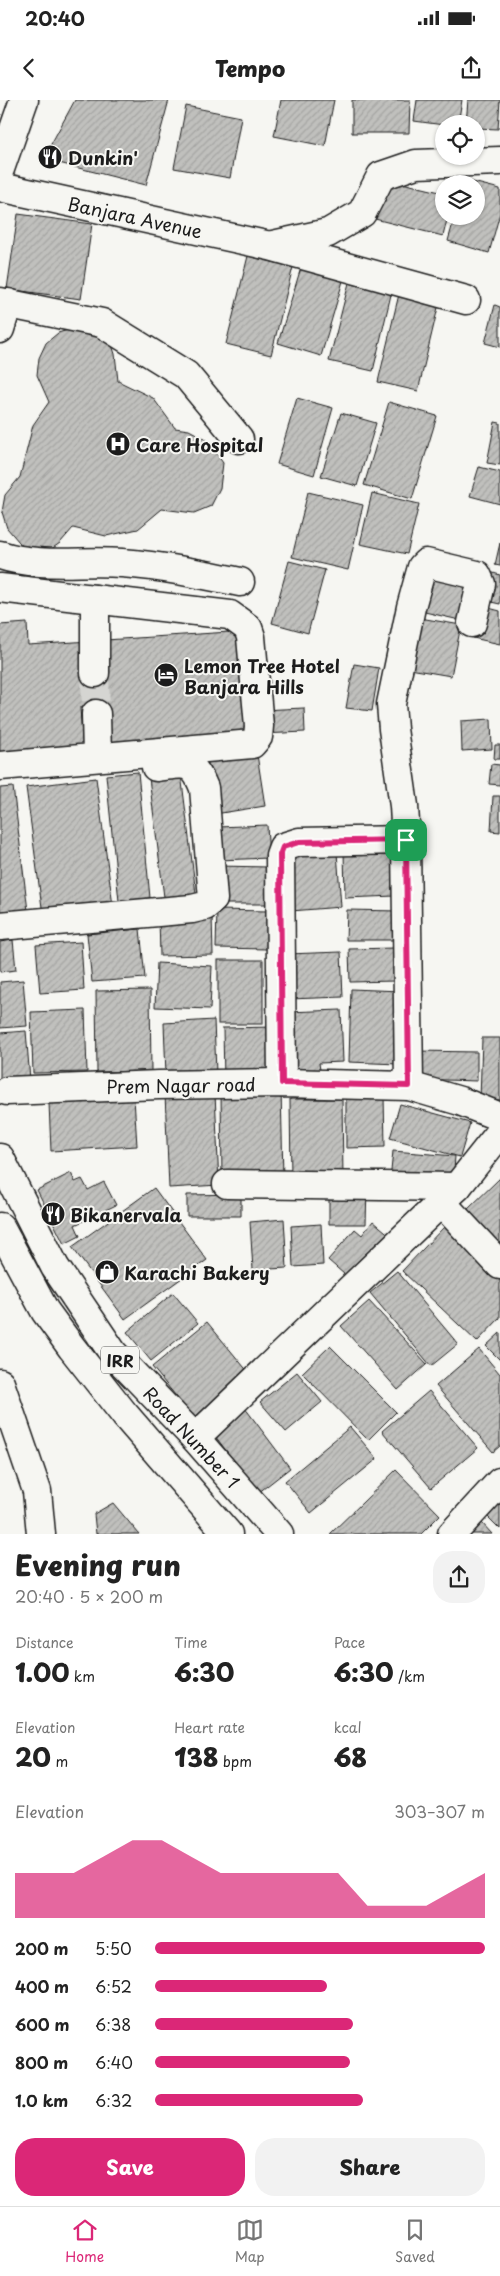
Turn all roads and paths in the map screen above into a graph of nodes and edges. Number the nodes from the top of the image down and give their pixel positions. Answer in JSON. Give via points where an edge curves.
{"nodes":[{"id":1,"x":24,"y":100,"type":"edge"},
{"id":2,"x":500,"y":161,"type":"edge"},
{"id":3,"x":0,"y":169,"type":"edge"},
{"id":4,"x":0,"y":187,"type":"edge"},
{"id":5,"x":270,"y":246,"type":"junction"},
{"id":6,"x":466,"y":300,"type":"dead end"},
{"id":7,"x":4,"y":303,"type":"edge"},
{"id":8,"x":0,"y":329,"type":"edge"},
{"id":9,"x":239,"y":439,"type":"dead end"},
{"id":10,"x":0,"y":555,"type":"edge"},
{"id":11,"x":240,"y":582,"type":"dead end"},
{"id":12,"x":0,"y":588,"type":"edge"},
{"id":13,"x":95,"y":599,"type":"junction"},
{"id":14,"x":472,"y":623,"type":"dead end"},
{"id":15,"x":95,"y":673,"type":"tunnel mouth"},
{"id":16,"x":96,"y":714,"type":"tunnel mouth"},
{"id":17,"x":97,"y":757,"type":"junction"},
{"id":18,"x":0,"y":766,"type":"edge"},
{"id":19,"x":0,"y":781,"type":"edge"},
{"id":20,"x":406,"y":840,"type":"junction"},
{"id":21,"x":0,"y":926,"type":"edge"},
{"id":22,"x":282,"y":1083,"type":"junction"},
{"id":23,"x":409,"y":1086,"type":"junction"},
{"id":24,"x":7,"y":1091,"type":"dead end"},
{"id":25,"x":500,"y":1117,"type":"edge"},
{"id":26,"x":500,"y":1133,"type":"edge"},
{"id":27,"x":0,"y":1158,"type":"edge"},
{"id":28,"x":228,"y":1184,"type":"dead end"},
{"id":29,"x":449,"y":1195,"type":"junction"},
{"id":30,"x":0,"y":1227,"type":"edge"},
{"id":31,"x":500,"y":1266,"type":"edge"},
{"id":32,"x":0,"y":1383,"type":"edge"},
{"id":33,"x":195,"y":1438,"type":"junction"},
{"id":34,"x":500,"y":1482,"type":"edge"},
{"id":35,"x":41,"y":1534,"type":"edge"},
{"id":36,"x":228,"y":1534,"type":"edge"},
{"id":37,"x":279,"y":1534,"type":"edge"},
{"id":38,"x":452,"y":1534,"type":"edge"}],
"edges":[{"from":1,"to":3,"type":"street"},
{"from":2,"to":5,"type":"street","via":[[416,164],[380,176],[362,213],[328,233]]},
{"from":4,"to":5,"type":"street","name":"Banjara Avenue"},
{"from":5,"to":6,"type":"street","name":"Banjara Avenue"},
{"from":7,"to":8,"type":"street"},
{"from":7,"to":9,"type":"street","via":[[102,323],[186,375]]},
{"from":10,"to":11,"type":"street","via":[[40,563],[122,563],[176,569]]},
{"from":12,"to":13,"type":"street"},
{"from":13,"to":15,"type":"street"},
{"from":13,"to":17,"type":"street","via":[[230,615],[243,624],[251,637],[259,726],[258,737],[252,744]]},
{"from":14,"to":20,"type":"street","via":[[481,584],[477,575],[426,563],[411,607],[392,704]]},
{"from":16,"to":17,"type":"street"},
{"from":17,"to":18,"type":"street"},
{"from":19,"to":21,"type":"street","via":[[186,764],[198,771],[204,788],[213,887],[213,899],[205,906],[192,909]]},
{"from":20,"to":22,"type":"street","via":[[299,842],[283,847],[280,855]]},
{"from":20,"to":23,"type":"street"},
{"from":22,"to":23,"type":"street","name":"Prem Nagar road"},
{"from":22,"to":24,"type":"street","name":"Prem Nagar road","via":[[159,1084]]},
{"from":23,"to":25,"type":"street","name":"Prem Nagar road"},
{"from":26,"to":29,"type":"street"},
{"from":27,"to":33,"type":"street","name":"Road Number 1","number":"IRR","via":[[55,1267],[114,1353]]},
{"from":28,"to":29,"type":"street"},
{"from":29,"to":31,"type":"street"},
{"from":29,"to":33,"type":"street"},
{"from":30,"to":36,"type":"street","name":"Road Number 1","number":"IRR","via":[[45,1311],[125,1415]]},
{"from":32,"to":35,"type":"street","via":[[37,1490]]},
{"from":33,"to":37,"type":"street","name":"Road Number 1","number":"IRR"},
{"from":34,"to":38,"type":"street"}]}
